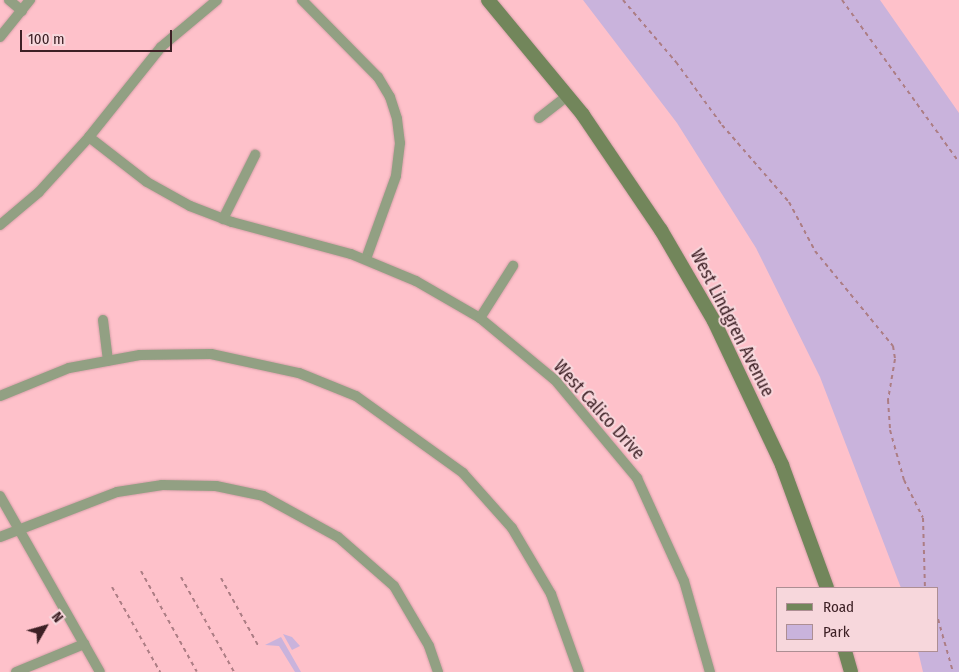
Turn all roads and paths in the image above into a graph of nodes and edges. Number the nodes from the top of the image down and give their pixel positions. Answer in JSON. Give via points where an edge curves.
{"nodes":[{"id":1,"x":9,"y":0,"type":"edge"},
{"id":2,"x":30,"y":0,"type":"edge"},
{"id":3,"x":217,"y":0,"type":"edge"},
{"id":4,"x":302,"y":0,"type":"edge"},
{"id":5,"x":488,"y":0,"type":"edge"},
{"id":6,"x":623,"y":0,"type":"edge"},
{"id":7,"x":842,"y":0,"type":"edge"},
{"id":8,"x":22,"y":10,"type":"junction"},
{"id":9,"x":0,"y":37,"type":"edge"},
{"id":10,"x":568,"y":95,"type":"junction"},
{"id":11,"x":539,"y":118,"type":"dead end"},
{"id":12,"x":89,"y":137,"type":"junction"},
{"id":13,"x":255,"y":155,"type":"dead end"},
{"id":14,"x":959,"y":162,"type":"edge"},
{"id":15,"x":223,"y":219,"type":"junction"},
{"id":16,"x":0,"y":224,"type":"edge"},
{"id":17,"x":366,"y":259,"type":"junction"},
{"id":18,"x":513,"y":266,"type":"dead end"},
{"id":19,"x":480,"y":318,"type":"junction"},
{"id":20,"x":103,"y":320,"type":"dead end"},
{"id":21,"x":108,"y":361,"type":"junction"},
{"id":22,"x":0,"y":396,"type":"edge"},
{"id":23,"x":0,"y":496,"type":"edge"},
{"id":24,"x":19,"y":529,"type":"junction"},
{"id":25,"x":0,"y":538,"type":"edge"},
{"id":26,"x":141,"y":571,"type":"dead end"},
{"id":27,"x":181,"y":577,"type":"dead end"},
{"id":28,"x":221,"y":578,"type":"dead end"},
{"id":29,"x":112,"y":587,"type":"dead end"},
{"id":30,"x":827,"y":587,"type":"edge"},
{"id":31,"x":925,"y":587,"type":"edge"},
{"id":32,"x":939,"y":623,"type":"edge"},
{"id":33,"x":84,"y":644,"type":"junction"},
{"id":34,"x":259,"y":647,"type":"dead end"},
{"id":35,"x":845,"y":652,"type":"edge"},
{"id":36,"x":16,"y":672,"type":"edge"},
{"id":37,"x":100,"y":672,"type":"edge"},
{"id":38,"x":160,"y":672,"type":"edge"},
{"id":39,"x":197,"y":672,"type":"edge"},
{"id":40,"x":234,"y":672,"type":"edge"},
{"id":41,"x":438,"y":672,"type":"edge"},
{"id":42,"x":579,"y":672,"type":"edge"},
{"id":43,"x":710,"y":672,"type":"edge"},
{"id":44,"x":851,"y":672,"type":"edge"},
{"id":45,"x":953,"y":672,"type":"edge"}],
"edges":[{"from":1,"to":8,"type":"street"},
{"from":2,"to":8,"type":"street"},
{"from":3,"to":12,"type":"street","via":[[161,47]]},
{"from":4,"to":17,"type":"street","via":[[378,77],[390,97],[397,119],[400,142],[396,176]]},
{"from":5,"to":10,"type":"street","name":"West Lindgren Avenue"},
{"from":6,"to":31,"type":"path","via":[[676,62],[722,125],[789,202],[815,251],[893,346],[895,359],[888,400],[890,430],[904,480],[923,518]]},
{"from":7,"to":14,"type":"path"},
{"from":8,"to":9,"type":"street"},
{"from":10,"to":11,"type":"street"},
{"from":10,"to":30,"type":"street","name":"West Lindgren Avenue","via":[[661,230],[714,322],[782,465]]},
{"from":12,"to":15,"type":"street","name":"West Calico Drive","via":[[157,188]]},
{"from":12,"to":16,"type":"street","via":[[39,192]]},
{"from":13,"to":15,"type":"street"},
{"from":15,"to":17,"type":"street","name":"West Calico Drive"},
{"from":17,"to":19,"type":"street","name":"West Calico Drive","via":[[416,281]]},
{"from":18,"to":19,"type":"street"},
{"from":19,"to":43,"type":"street","name":"West Calico Drive","via":[[555,380],[637,478],[684,581]]},
{"from":20,"to":21,"type":"street"},
{"from":21,"to":22,"type":"street","via":[[69,368]]},
{"from":21,"to":42,"type":"street","via":[[140,355],[211,354],[299,373],[364,402],[463,473],[512,528],[551,594]]},
{"from":23,"to":24,"type":"street"},
{"from":24,"to":25,"type":"street"},
{"from":24,"to":33,"type":"street"},
{"from":24,"to":41,"type":"street","via":[[117,492],[162,485],[216,486],[263,496],[338,537],[394,586],[429,646]]},
{"from":26,"to":39,"type":"path"},
{"from":27,"to":40,"type":"path"},
{"from":28,"to":34,"type":"path"},
{"from":29,"to":38,"type":"path"},
{"from":32,"to":45,"type":"path"},
{"from":33,"to":36,"type":"street"},
{"from":33,"to":37,"type":"street"},
{"from":35,"to":44,"type":"street"}]}
